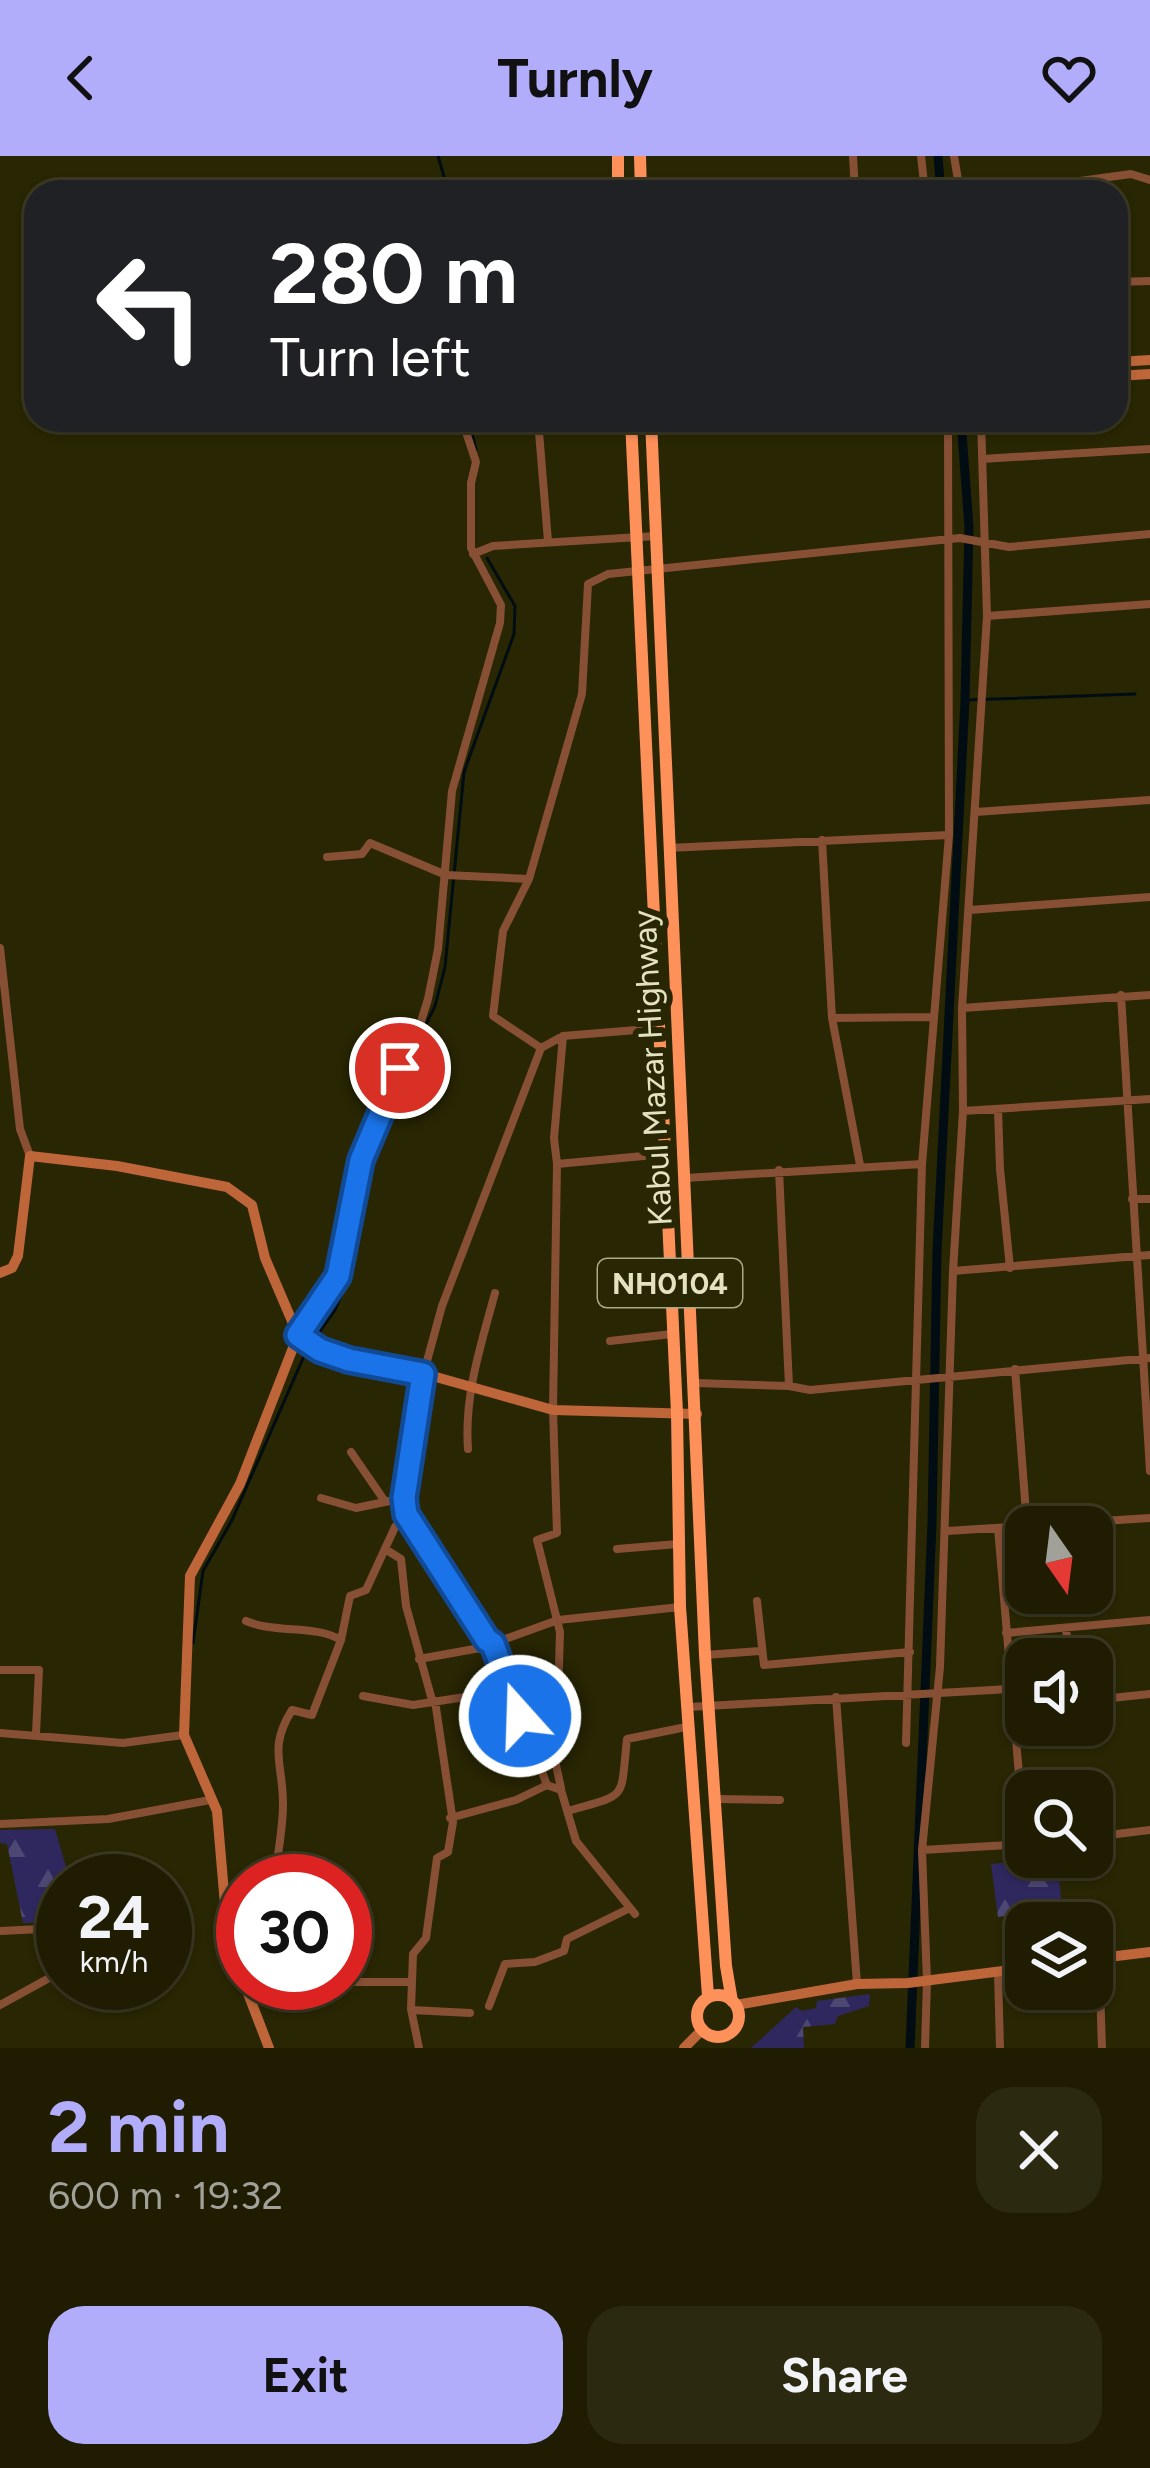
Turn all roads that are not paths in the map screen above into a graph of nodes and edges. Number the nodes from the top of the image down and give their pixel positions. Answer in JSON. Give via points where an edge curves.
{"nodes":[{"id":1,"x":1087,"y":180,"type":"edge"},
{"id":2,"x":1150,"y":180,"type":"edge"},
{"id":3,"x":466,"y":432,"type":"edge"},
{"id":4,"x":539,"y":432,"type":"edge"},
{"id":5,"x":632,"y":432,"type":"edge"},
{"id":6,"x":652,"y":432,"type":"edge"},
{"id":7,"x":949,"y":432,"type":"edge"},
{"id":8,"x":981,"y":432,"type":"edge"},
{"id":9,"x":1150,"y":448,"type":"edge"},
{"id":10,"x":982,"y":459,"type":"junction"},
{"id":11,"x":1150,"y":535,"type":"edge"},
{"id":12,"x":639,"y":536,"type":"junction"},
{"id":13,"x":657,"y":536,"type":"junction"},
{"id":14,"x":955,"y":538,"type":"junction"},
{"id":15,"x":548,"y":541,"type":"junction"},
{"id":16,"x":984,"y":541,"type":"junction"},
{"id":17,"x":473,"y":554,"type":"junction"},
{"id":18,"x":640,"y":570,"type":"junction"},
{"id":19,"x":659,"y":571,"type":"junction"},
{"id":20,"x":1150,"y":604,"type":"edge"},
{"id":21,"x":987,"y":616,"type":"junction"},
{"id":22,"x":1150,"y":800,"type":"edge"},
{"id":23,"x":976,"y":812,"type":"junction"},
{"id":24,"x":949,"y":835,"type":"junction"},
{"id":25,"x":822,"y":840,"type":"junction"},
{"id":26,"x":667,"y":848,"type":"junction"},
{"id":27,"x":327,"y":856,"type":"dead end"},
{"id":28,"x":451,"y":875,"type":"junction"},
{"id":29,"x":530,"y":879,"type":"junction"},
{"id":30,"x":1150,"y":897,"type":"edge"},
{"id":31,"x":970,"y":910,"type":"junction"},
{"id":32,"x":0,"y":948,"type":"edge"},
{"id":33,"x":1121,"y":995,"type":"junction"},
{"id":34,"x":1150,"y":995,"type":"edge"},
{"id":35,"x":962,"y":1008,"type":"junction"},
{"id":36,"x":931,"y":1017,"type":"junction"},
{"id":37,"x":832,"y":1018,"type":"junction"},
{"id":38,"x":661,"y":1028,"type":"junction"},
{"id":39,"x":563,"y":1036,"type":"junction"},
{"id":40,"x":541,"y":1048,"type":"junction"},
{"id":41,"x":1150,"y":1099,"type":"edge"},
{"id":42,"x":1126,"y":1100,"type":"junction"},
{"id":43,"x":998,"y":1108,"type":"junction"},
{"id":44,"x":963,"y":1111,"type":"junction"},
{"id":45,"x":665,"y":1154,"type":"junction"},
{"id":46,"x":30,"y":1156,"type":"junction"},
{"id":47,"x":557,"y":1164,"type":"junction"},
{"id":48,"x":922,"y":1164,"type":"junction"},
{"id":49,"x":860,"y":1165,"type":"junction"},
{"id":50,"x":779,"y":1170,"type":"junction"},
{"id":51,"x":685,"y":1178,"type":"junction"},
{"id":52,"x":1150,"y":1198,"type":"edge"},
{"id":53,"x":1132,"y":1199,"type":"junction"},
{"id":54,"x":1150,"y":1255,"type":"edge"},
{"id":55,"x":1135,"y":1256,"type":"junction"},
{"id":56,"x":1010,"y":1268,"type":"junction"},
{"id":57,"x":953,"y":1271,"type":"junction"},
{"id":58,"x":0,"y":1273,"type":"edge"},
{"id":59,"x":495,"y":1293,"type":"dead end"},
{"id":60,"x":673,"y":1334,"type":"junction"},
{"id":61,"x":303,"y":1337,"type":"junction"},
{"id":62,"x":610,"y":1341,"type":"dead end"},
{"id":63,"x":1146,"y":1359,"type":"edge"},
{"id":64,"x":1015,"y":1369,"type":"junction"},
{"id":65,"x":423,"y":1374,"type":"junction"},
{"id":66,"x":945,"y":1379,"type":"junction"},
{"id":67,"x":924,"y":1381,"type":"junction"},
{"id":68,"x":696,"y":1383,"type":"junction"},
{"id":69,"x":470,"y":1386,"type":"junction"},
{"id":70,"x":789,"y":1386,"type":"junction"},
{"id":71,"x":553,"y":1410,"type":"junction"},
{"id":72,"x":677,"y":1413,"type":"junction"},
{"id":73,"x":698,"y":1414,"type":"junction"},
{"id":74,"x":468,"y":1449,"type":"dead end"},
{"id":75,"x":351,"y":1452,"type":"dead end"},
{"id":76,"x":1150,"y":1471,"type":"edge"},
{"id":77,"x":321,"y":1498,"type":"dead end"},
{"id":78,"x":404,"y":1498,"type":"junction"},
{"id":79,"x":384,"y":1500,"type":"junction"},
{"id":80,"x":1025,"y":1506,"type":"edge"},
{"id":81,"x":406,"y":1514,"type":"junction"},
{"id":82,"x":1150,"y":1518,"type":"edge"},
{"id":83,"x":1113,"y":1520,"type":"edge"},
{"id":84,"x":998,"y":1528,"type":"junction"},
{"id":85,"x":1005,"y":1528,"type":"edge"},
{"id":86,"x":947,"y":1531,"type":"junction"},
{"id":87,"x":678,"y":1544,"type":"junction"},
{"id":88,"x":385,"y":1549,"type":"junction"},
{"id":89,"x":617,"y":1549,"type":"dead end"},
{"id":90,"x":757,"y":1601,"type":"dead end"},
{"id":91,"x":680,"y":1607,"type":"junction"},
{"id":92,"x":1150,"y":1620,"type":"edge"},
{"id":93,"x":245,"y":1621,"type":"dead end"},
{"id":94,"x":558,"y":1621,"type":"junction"},
{"id":95,"x":1066,"y":1628,"type":"junction"},
{"id":96,"x":1006,"y":1633,"type":"junction"},
{"id":97,"x":1006,"y":1638,"type":"edge"},
{"id":98,"x":1067,"y":1638,"type":"edge"},
{"id":99,"x":341,"y":1640,"type":"junction"},
{"id":100,"x":493,"y":1644,"type":"junction"},
{"id":101,"x":760,"y":1652,"type":"junction"},
{"id":102,"x":910,"y":1652,"type":"junction"},
{"id":103,"x":705,"y":1655,"type":"junction"},
{"id":104,"x":419,"y":1659,"type":"junction"},
{"id":105,"x":0,"y":1670,"type":"edge"},
{"id":106,"x":1005,"y":1689,"type":"edge"},
{"id":107,"x":511,"y":1690,"type":"junction"},
{"id":108,"x":912,"y":1694,"type":"junction"},
{"id":109,"x":932,"y":1694,"type":"junction"},
{"id":110,"x":1150,"y":1694,"type":"edge"},
{"id":111,"x":363,"y":1696,"type":"dead end"},
{"id":112,"x":836,"y":1696,"type":"junction"},
{"id":113,"x":1113,"y":1698,"type":"edge"},
{"id":114,"x":434,"y":1701,"type":"junction"},
{"id":115,"x":708,"y":1706,"type":"junction"},
{"id":116,"x":685,"y":1707,"type":"junction"},
{"id":117,"x":686,"y":1727,"type":"junction"},
{"id":118,"x":0,"y":1733,"type":"edge"},
{"id":119,"x":36,"y":1733,"type":"junction"},
{"id":120,"x":184,"y":1735,"type":"junction"},
{"id":121,"x":906,"y":1743,"type":"dead end"},
{"id":122,"x":547,"y":1785,"type":"junction"},
{"id":123,"x":561,"y":1790,"type":"junction"},
{"id":124,"x":713,"y":1799,"type":"junction"},
{"id":125,"x":210,"y":1800,"type":"junction"},
{"id":126,"x":780,"y":1800,"type":"dead end"},
{"id":127,"x":568,"y":1811,"type":"junction"},
{"id":128,"x":450,"y":1817,"type":"junction"},
{"id":129,"x":0,"y":1824,"type":"edge"},
{"id":130,"x":1150,"y":1830,"type":"edge"},
{"id":131,"x":1113,"y":1834,"type":"edge"},
{"id":132,"x":1005,"y":1846,"type":"edge"},
{"id":133,"x":922,"y":1850,"type":"junction"},
{"id":134,"x":221,"y":1854,"type":"edge"},
{"id":135,"x":278,"y":1854,"type":"edge"},
{"id":136,"x":36,"y":1929,"type":"edge"},
{"id":137,"x":0,"y":1931,"type":"edge"},
{"id":138,"x":1150,"y":1952,"type":"edge"},
{"id":139,"x":1113,"y":1957,"type":"edge"},
{"id":140,"x":1005,"y":1971,"type":"edge"},
{"id":141,"x":998,"y":1972,"type":"junction"},
{"id":142,"x":372,"y":1982,"type":"edge"},
{"id":143,"x":412,"y":1982,"type":"junction"},
{"id":144,"x":918,"y":1982,"type":"junction"},
{"id":145,"x":857,"y":1984,"type":"junction"},
{"id":146,"x":36,"y":1986,"type":"edge"},
{"id":147,"x":708,"y":1996,"type":"junction"},
{"id":148,"x":734,"y":2003,"type":"junction"},
{"id":149,"x":0,"y":2006,"type":"edge"},
{"id":150,"x":489,"y":2006,"type":"dead end"},
{"id":151,"x":411,"y":2009,"type":"junction"},
{"id":152,"x":254,"y":2010,"type":"edge"},
{"id":153,"x":1099,"y":2010,"type":"edge"},
{"id":154,"x":470,"y":2012,"type":"dead end"},
{"id":155,"x":704,"y":2031,"type":"junction"},
{"id":156,"x":727,"y":2041,"type":"edge"},
{"id":157,"x":268,"y":2048,"type":"edge"},
{"id":158,"x":419,"y":2048,"type":"edge"},
{"id":159,"x":684,"y":2048,"type":"edge"},
{"id":160,"x":706,"y":2048,"type":"edge"},
{"id":161,"x":925,"y":2048,"type":"edge"},
{"id":162,"x":1000,"y":2048,"type":"edge"},
{"id":163,"x":1102,"y":2048,"type":"edge"}],
"edges":[{"from":1,"to":2,"type":"street"},
{"from":3,"to":17,"type":"street","via":[[476,462]]},
{"from":4,"to":15,"type":"street"},
{"from":5,"to":12,"type":"highway","name":"Kabul Mazar Highway","number":"NH0104"},
{"from":6,"to":13,"type":"highway","name":"Kabul Mazar Highway","number":"NH0104"},
{"from":7,"to":14,"type":"street"},
{"from":8,"to":10,"type":"street"},
{"from":9,"to":10,"type":"street"},
{"from":10,"to":16,"type":"street"},
{"from":11,"to":16,"type":"street","via":[[1009,548]]},
{"from":12,"to":13,"type":"street"},
{"from":12,"to":15,"type":"street"},
{"from":12,"to":18,"type":"highway","name":"Kabul Mazar Highway","number":"NH0104"},
{"from":13,"to":19,"type":"highway","name":"Kabul Mazar Highway","number":"NH0104"},
{"from":14,"to":16,"type":"street"},
{"from":14,"to":19,"type":"street"},
{"from":14,"to":24,"type":"street"},
{"from":15,"to":17,"type":"street"},
{"from":16,"to":21,"type":"street"},
{"from":17,"to":28,"type":"street","via":[[501,605],[500,623],[452,791]]},
{"from":18,"to":19,"type":"street"},
{"from":18,"to":29,"type":"street","via":[[587,584],[582,694]]},
{"from":18,"to":38,"type":"highway","name":"Kabul Mazar Highway","number":"NH0104"},
{"from":19,"to":26,"type":"highway","name":"Kabul Mazar Highway","number":"NH0104"},
{"from":20,"to":21,"type":"street"},
{"from":21,"to":23,"type":"street"},
{"from":22,"to":23,"type":"street"},
{"from":23,"to":31,"type":"street"},
{"from":24,"to":25,"type":"street"},
{"from":24,"to":36,"type":"street"},
{"from":25,"to":26,"type":"street"},
{"from":25,"to":37,"type":"street"},
{"from":26,"to":51,"type":"highway","name":"Kabul Mazar Highway","number":"NH0104"},
{"from":27,"to":28,"type":"street","via":[[362,854],[370,843]]},
{"from":28,"to":29,"type":"street"},
{"from":28,"to":61,"type":"street","via":[[418,1031],[361,1160],[338,1276]]},
{"from":29,"to":40,"type":"street","via":[[503,931],[493,1016]]},
{"from":30,"to":31,"type":"street"},
{"from":31,"to":35,"type":"street"},
{"from":32,"to":46,"type":"street","via":[[14,1089]]},
{"from":33,"to":34,"type":"street"},
{"from":33,"to":35,"type":"street"},
{"from":33,"to":42,"type":"street"},
{"from":35,"to":44,"type":"street"},
{"from":36,"to":37,"type":"street"},
{"from":36,"to":48,"type":"street"},
{"from":37,"to":49,"type":"street"},
{"from":38,"to":39,"type":"street"},
{"from":38,"to":45,"type":"highway","name":"Kabul Mazar Highway","number":"NH0104"},
{"from":39,"to":40,"type":"street"},
{"from":39,"to":47,"type":"street"},
{"from":40,"to":65,"type":"street"},
{"from":41,"to":42,"type":"street"},
{"from":42,"to":43,"type":"street"},
{"from":42,"to":53,"type":"street"},
{"from":43,"to":44,"type":"street"},
{"from":43,"to":56,"type":"street"},
{"from":44,"to":57,"type":"street"},
{"from":45,"to":47,"type":"street"},
{"from":45,"to":60,"type":"highway","name":"Kabul Mazar Highway","number":"NH0104"},
{"from":46,"to":58,"type":"street","via":[[18,1256]]},
{"from":46,"to":61,"type":"street","via":[[161,1174],[241,1196],[252,1205],[265,1258]]},
{"from":47,"to":71,"type":"street"},
{"from":48,"to":49,"type":"street"},
{"from":48,"to":67,"type":"street"},
{"from":49,"to":50,"type":"street"},
{"from":50,"to":51,"type":"street"},
{"from":50,"to":70,"type":"street"},
{"from":51,"to":68,"type":"highway","name":"Kabul Mazar Highway","number":"NH0104"},
{"from":52,"to":53,"type":"street"},
{"from":53,"to":55,"type":"street"},
{"from":54,"to":55,"type":"street"},
{"from":55,"to":56,"type":"street"},
{"from":55,"to":63,"type":"street"},
{"from":56,"to":57,"type":"street"},
{"from":57,"to":66,"type":"street"},
{"from":59,"to":69,"type":"street"},
{"from":60,"to":62,"type":"street"},
{"from":60,"to":72,"type":"highway","name":"Kabul Mazar Highway","number":"NH0104"},
{"from":61,"to":65,"type":"street","via":[[320,1350]]},
{"from":61,"to":120,"type":"street","via":[[190,1576]]},
{"from":63,"to":64,"type":"street"},
{"from":63,"to":76,"type":"street"},
{"from":64,"to":66,"type":"street"},
{"from":64,"to":80,"type":"street"},
{"from":65,"to":69,"type":"street"},
{"from":65,"to":78,"type":"street"},
{"from":66,"to":67,"type":"street"},
{"from":66,"to":86,"type":"street"},
{"from":67,"to":70,"type":"street"},
{"from":67,"to":102,"type":"street"},
{"from":68,"to":70,"type":"street"},
{"from":68,"to":73,"type":"highway","name":"Kabul Mazar Highway","number":"NH0104"},
{"from":69,"to":71,"type":"street"},
{"from":69,"to":74,"type":"street"},
{"from":71,"to":72,"type":"street"},
{"from":71,"to":94,"type":"street","via":[[557,1533],[537,1540]]},
{"from":72,"to":73,"type":"street"},
{"from":72,"to":87,"type":"highway","name":"Kabul Mazar Highway","number":"NH0104"},
{"from":73,"to":103,"type":"highway","name":"Kabul Mazar Highway","number":"NH0104"},
{"from":75,"to":79,"type":"street"},
{"from":77,"to":79,"type":"street","via":[[356,1508]]},
{"from":78,"to":79,"type":"street"},
{"from":78,"to":81,"type":"street"},
{"from":81,"to":88,"type":"street"},
{"from":81,"to":100,"type":"street"},
{"from":82,"to":83,"type":"street"},
{"from":84,"to":85,"type":"street"},
{"from":84,"to":86,"type":"street"},
{"from":84,"to":96,"type":"street"},
{"from":86,"to":109,"type":"street"},
{"from":87,"to":89,"type":"street"},
{"from":87,"to":91,"type":"highway","name":"Kabul Mazar Highway","number":"NH0104"},
{"from":88,"to":99,"type":"street","via":[[366,1590],[350,1596]]},
{"from":88,"to":104,"type":"street","via":[[401,1559]]},
{"from":90,"to":101,"type":"street"},
{"from":91,"to":94,"type":"street"},
{"from":91,"to":116,"type":"highway","name":"Kabul Mazar Highway","number":"NH0104"},
{"from":92,"to":95,"type":"street"},
{"from":93,"to":99,"type":"street"},
{"from":94,"to":100,"type":"street"},
{"from":94,"to":123,"type":"street"},
{"from":95,"to":96,"type":"street"},
{"from":95,"to":98,"type":"street"},
{"from":96,"to":97,"type":"street"},
{"from":99,"to":135,"type":"street","via":[[312,1715],[292,1710],[279,1730]]},
{"from":100,"to":104,"type":"street"},
{"from":100,"to":107,"type":"street"},
{"from":101,"to":102,"type":"street","via":[[769,1665]]},
{"from":101,"to":103,"type":"street"},
{"from":102,"to":108,"type":"street"},
{"from":103,"to":115,"type":"highway","name":"Kabul Mazar Highway","number":"NH0104"},
{"from":104,"to":114,"type":"street"},
{"from":105,"to":119,"type":"street","via":[[40,1670]]},
{"from":106,"to":109,"type":"street"},
{"from":107,"to":114,"type":"street"},
{"from":107,"to":122,"type":"street"},
{"from":108,"to":109,"type":"street"},
{"from":108,"to":112,"type":"street"},
{"from":108,"to":121,"type":"street"},
{"from":109,"to":133,"type":"street"},
{"from":110,"to":113,"type":"street"},
{"from":111,"to":114,"type":"street"},
{"from":112,"to":115,"type":"street"},
{"from":112,"to":145,"type":"street"},
{"from":114,"to":128,"type":"street"},
{"from":115,"to":116,"type":"street"},
{"from":115,"to":124,"type":"highway","name":"Kabul Mazar Highway","number":"NH0104"},
{"from":116,"to":117,"type":"highway","name":"Kabul Mazar Highway","number":"NH0104"},
{"from":117,"to":127,"type":"street","via":[[627,1738],[616,1797]]},
{"from":117,"to":147,"type":"highway","name":"Kabul Mazar Highway","number":"NH0104"},
{"from":118,"to":119,"type":"street"},
{"from":119,"to":120,"type":"street","via":[[123,1743]]},
{"from":120,"to":125,"type":"street"},
{"from":122,"to":123,"type":"street"},
{"from":122,"to":128,"type":"street"},
{"from":123,"to":127,"type":"street"},
{"from":124,"to":126,"type":"street"},
{"from":124,"to":148,"type":"highway","name":"Kabul Mazar Highway","number":"NH0104"},
{"from":125,"to":129,"type":"street","via":[[108,1819]]},
{"from":125,"to":134,"type":"street"},
{"from":127,"to":150,"type":"street","via":[[576,1840],[632,1911],[567,1939],[564,1951],[505,1964]]},
{"from":128,"to":143,"type":"street"},
{"from":130,"to":131,"type":"street"},
{"from":132,"to":133,"type":"street"},
{"from":133,"to":144,"type":"street"},
{"from":136,"to":137,"type":"street"},
{"from":138,"to":139,"type":"street"},
{"from":140,"to":141,"type":"street"},
{"from":141,"to":144,"type":"street"},
{"from":141,"to":162,"type":"street"},
{"from":142,"to":143,"type":"street"},
{"from":143,"to":151,"type":"street"},
{"from":144,"to":145,"type":"street"},
{"from":144,"to":161,"type":"street"},
{"from":145,"to":148,"type":"street"},
{"from":146,"to":149,"type":"street"},
{"from":147,"to":148,"type":"highway"},
{"from":147,"to":155,"type":"highway","name":"Kabul Mazar Highway","number":"NH0104","via":[[699,2008]]},
{"from":148,"to":156,"type":"highway","name":"Kabul Mazar Highway","number":"NH0104","via":[[739,2019]]},
{"from":151,"to":154,"type":"street"},
{"from":151,"to":158,"type":"street"},
{"from":152,"to":157,"type":"street"},
{"from":153,"to":163,"type":"street"},
{"from":155,"to":156,"type":"highway","name":"Kabul Mazar Highway","number":"NH0104"},
{"from":155,"to":159,"type":"street"},
{"from":155,"to":160,"type":"highway","name":"Kabul Mazar Highway","number":"NH0104"}]}
